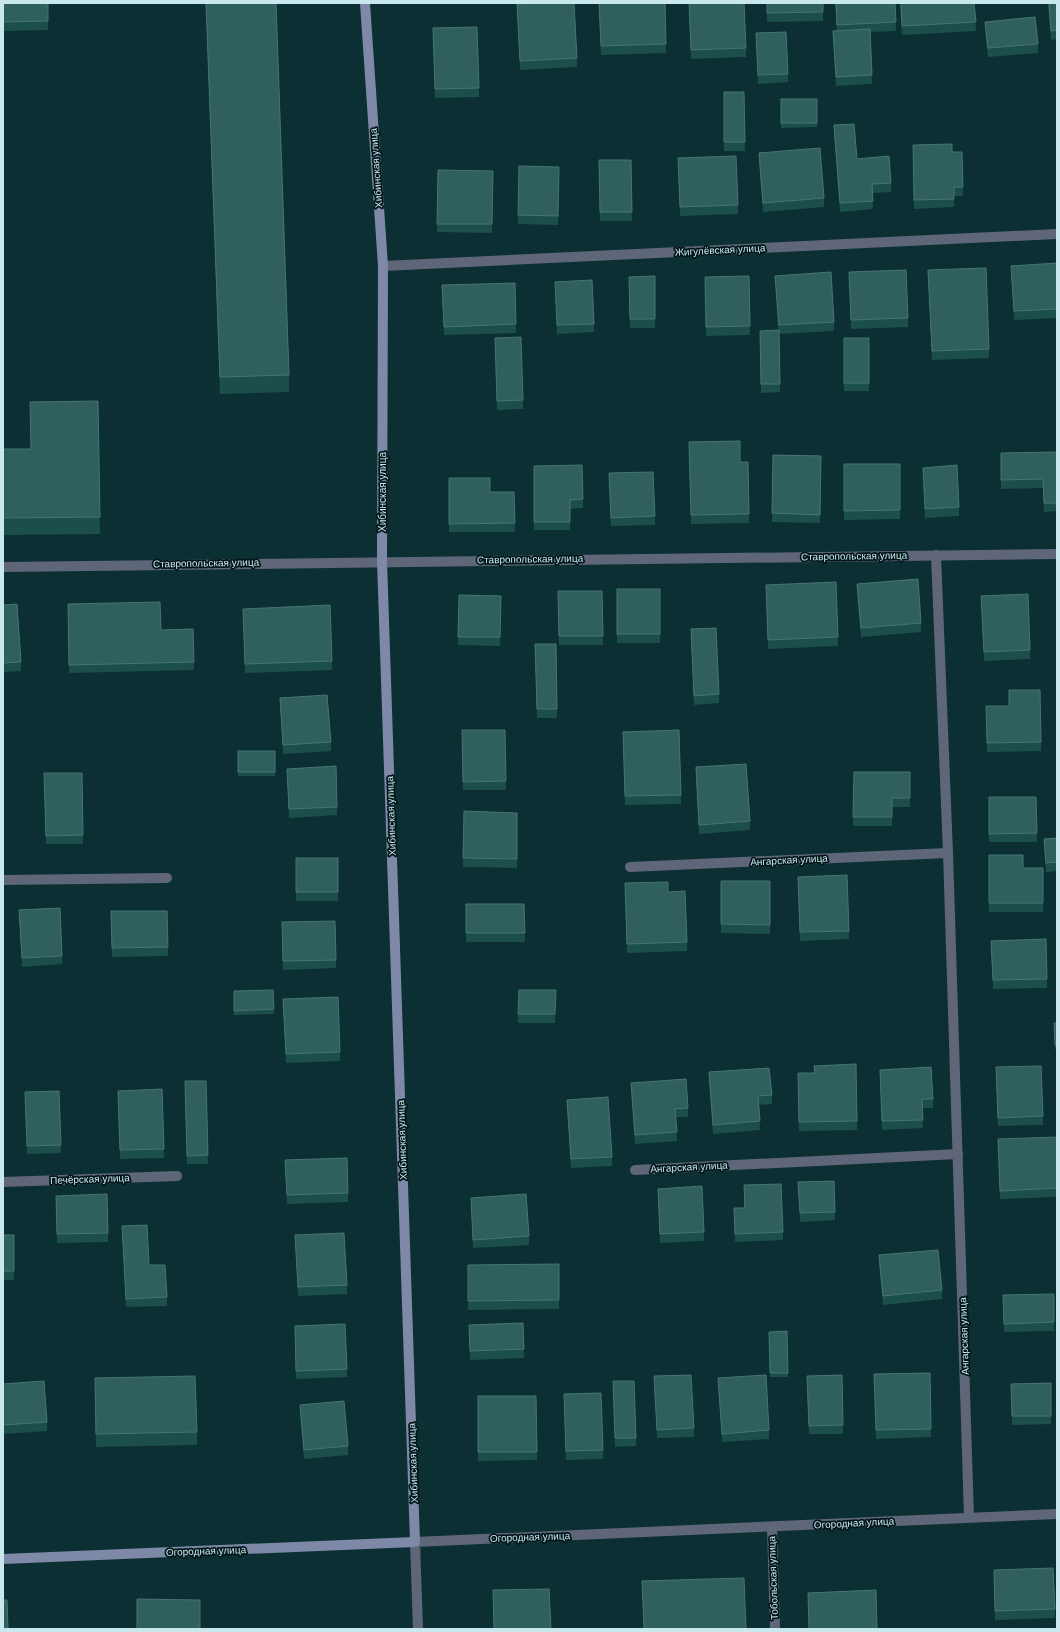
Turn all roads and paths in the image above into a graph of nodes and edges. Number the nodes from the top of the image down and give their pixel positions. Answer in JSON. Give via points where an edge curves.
{"nodes":[{"id":1,"x":365,"y":3,"type":"edge"},
{"id":2,"x":1057,"y":234,"type":"edge"},
{"id":3,"x":383,"y":266,"type":"junction"},
{"id":4,"x":1057,"y":554,"type":"edge"},
{"id":5,"x":936,"y":555,"type":"junction"},
{"id":6,"x":382,"y":561,"type":"junction"},
{"id":7,"x":3,"y":567,"type":"edge"},
{"id":8,"x":948,"y":853,"type":"junction"},
{"id":9,"x":630,"y":867,"type":"dead end"},
{"id":10,"x":167,"y":878,"type":"dead end"},
{"id":11,"x":3,"y":880,"type":"edge"},
{"id":12,"x":958,"y":1154,"type":"junction"},
{"id":13,"x":635,"y":1170,"type":"dead end"},
{"id":14,"x":177,"y":1176,"type":"dead end"},
{"id":15,"x":3,"y":1182,"type":"edge"},
{"id":16,"x":1057,"y":1514,"type":"edge"},
{"id":17,"x":969,"y":1517,"type":"junction"},
{"id":18,"x":772,"y":1527,"type":"junction"},
{"id":19,"x":415,"y":1542,"type":"junction"},
{"id":20,"x":3,"y":1559,"type":"edge"},
{"id":21,"x":418,"y":1629,"type":"edge"},
{"id":22,"x":775,"y":1629,"type":"edge"}],
"edges":[{"from":1,"to":3,"type":"street","name":"Хибинская улица"},
{"from":2,"to":3,"type":"street","name":"Жигулёвская улица"},
{"from":3,"to":6,"type":"street","name":"Хибинская улица"},
{"from":4,"to":5,"type":"street","name":"Ставропольская улица"},
{"from":5,"to":6,"type":"street","name":"Ставропольская улица"},
{"from":5,"to":8,"type":"street","name":"Ангарская улица"},
{"from":6,"to":7,"type":"street","name":"Ставропольская улица"},
{"from":6,"to":19,"type":"street","name":"Хибинская улица"},
{"from":8,"to":9,"type":"street","name":"Ангарская улица"},
{"from":8,"to":12,"type":"street","name":"Ангарская улица"},
{"from":10,"to":11,"type":"street"},
{"from":12,"to":13,"type":"street","name":"Ангарская улица"},
{"from":12,"to":17,"type":"street","name":"Ангарская улица"},
{"from":14,"to":15,"type":"street","name":"Печёрская улица"},
{"from":16,"to":17,"type":"street","name":"Огородная улица"},
{"from":17,"to":18,"type":"street","name":"Огородная улица"},
{"from":18,"to":19,"type":"street","name":"Огородная улица"},
{"from":18,"to":22,"type":"street","name":"Тобольская улица"},
{"from":19,"to":20,"type":"street","name":"Огородная улица"},
{"from":19,"to":21,"type":"street","name":"Хибинская улица"}]}
